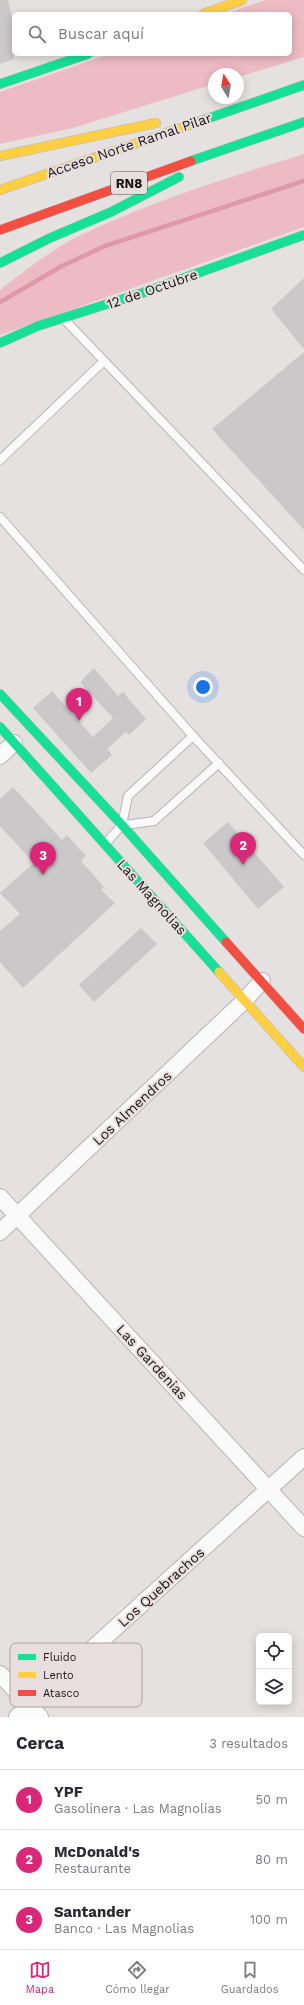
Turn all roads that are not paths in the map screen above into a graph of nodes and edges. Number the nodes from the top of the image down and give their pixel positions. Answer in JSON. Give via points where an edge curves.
{"nodes":[{"id":1,"x":242,"y":0,"type":"edge"},
{"id":2,"x":209,"y":12,"type":"edge"},
{"id":3,"x":82,"y":56,"type":"edge"},
{"id":4,"x":0,"y":84,"type":"edge"},
{"id":5,"x":304,"y":85,"type":"edge"},
{"id":6,"x":238,"y":107,"type":"junction"},
{"id":7,"x":304,"y":122,"type":"edge"},
{"id":8,"x":258,"y":136,"type":"junction"},
{"id":9,"x":0,"y":156,"type":"edge"},
{"id":10,"x":0,"y":190,"type":"edge"},
{"id":11,"x":0,"y":230,"type":"edge"},
{"id":12,"x":304,"y":235,"type":"edge"},
{"id":13,"x":1,"y":262,"type":"edge"},
{"id":14,"x":63,"y":318,"type":"junction"},
{"id":15,"x":0,"y":343,"type":"edge"},
{"id":16,"x":104,"y":361,"type":"junction"},
{"id":17,"x":0,"y":460,"type":"edge"},
{"id":18,"x":0,"y":517,"type":"edge"},
{"id":19,"x":304,"y":570,"type":"edge"},
{"id":20,"x":0,"y":694,"type":"edge"},
{"id":21,"x":0,"y":727,"type":"edge"},
{"id":22,"x":193,"y":736,"type":"junction"},
{"id":23,"x":14,"y":742,"type":"junction"},
{"id":24,"x":0,"y":756,"type":"edge"},
{"id":25,"x":219,"y":763,"type":"junction"},
{"id":26,"x":122,"y":825,"type":"junction"},
{"id":27,"x":104,"y":844,"type":"junction"},
{"id":28,"x":304,"y":855,"type":"edge"},
{"id":29,"x":262,"y":981,"type":"junction"},
{"id":30,"x":244,"y":1002,"type":"junction"},
{"id":31,"x":304,"y":1029,"type":"edge"},
{"id":32,"x":304,"y":1066,"type":"edge"},
{"id":33,"x":0,"y":1197,"type":"edge"},
{"id":34,"x":17,"y":1216,"type":"junction"},
{"id":35,"x":0,"y":1232,"type":"edge"},
{"id":36,"x":304,"y":1457,"type":"edge"},
{"id":37,"x":270,"y":1489,"type":"junction"},
{"id":38,"x":304,"y":1528,"type":"edge"},
{"id":39,"x":107,"y":1643,"type":"edge"},
{"id":40,"x":0,"y":1674,"type":"edge"},
{"id":41,"x":10,"y":1685,"type":"edge"},
{"id":42,"x":35,"y":1711,"type":"edge"},
{"id":43,"x":17,"y":1717,"type":"edge"}],
"edges":[{"from":1,"to":2,"type":"main road"},
{"from":3,"to":4,"type":"main road"},
{"from":5,"to":6,"type":"main road","name":"Acceso Norte Ramal Pilar","number":"RN8"},
{"from":6,"to":9,"type":"main road"},
{"from":6,"to":10,"type":"main road","name":"Acceso Norte Ramal Pilar","number":"RN8"},
{"from":7,"to":8,"type":"main road","number":"RN8"},
{"from":8,"to":11,"type":"main road","number":"RN8"},
{"from":8,"to":13,"type":"main road","via":[[111,212]]},
{"from":12,"to":14,"type":"main road","name":"12 de Octubre","via":[[142,293]]},
{"from":14,"to":15,"type":"main road","name":"12 de Octubre"},
{"from":14,"to":16,"type":"lane"},
{"from":16,"to":17,"type":"lane"},
{"from":16,"to":19,"type":"lane"},
{"from":18,"to":22,"type":"lane"},
{"from":20,"to":26,"type":"main road","name":"Las Magnolias"},
{"from":21,"to":23,"type":"main road","name":"Las Magnolias"},
{"from":22,"to":25,"type":"lane"},
{"from":22,"to":26,"type":"lane","via":[[128,796]]},
{"from":23,"to":24,"type":"street"},
{"from":23,"to":27,"type":"main road","name":"Las Magnolias"},
{"from":25,"to":26,"type":"lane","via":[[154,821]]},
{"from":25,"to":28,"type":"lane"},
{"from":26,"to":27,"type":"lane"},
{"from":26,"to":29,"type":"main road","name":"Las Magnolias"},
{"from":27,"to":30,"type":"main road","name":"Las Magnolias"},
{"from":29,"to":30,"type":"street","name":"Los Almendros"},
{"from":29,"to":31,"type":"main road","name":"Las Magnolias"},
{"from":30,"to":32,"type":"main road","name":"Las Magnolias"},
{"from":30,"to":34,"type":"street","name":"Los Almendros"},
{"from":33,"to":34,"type":"street","name":"Las Gardenias"},
{"from":34,"to":35,"type":"street","name":"Los Almendros"},
{"from":34,"to":37,"type":"street","name":"Las Gardenias"},
{"from":36,"to":37,"type":"street","name":"Los Quebrachos"},
{"from":37,"to":38,"type":"street","name":"Las Gardenias"},
{"from":37,"to":39,"type":"street","name":"Los Quebrachos"},
{"from":40,"to":41,"type":"street"},
{"from":42,"to":43,"type":"street","name":"Los Quebrachos"}]}
